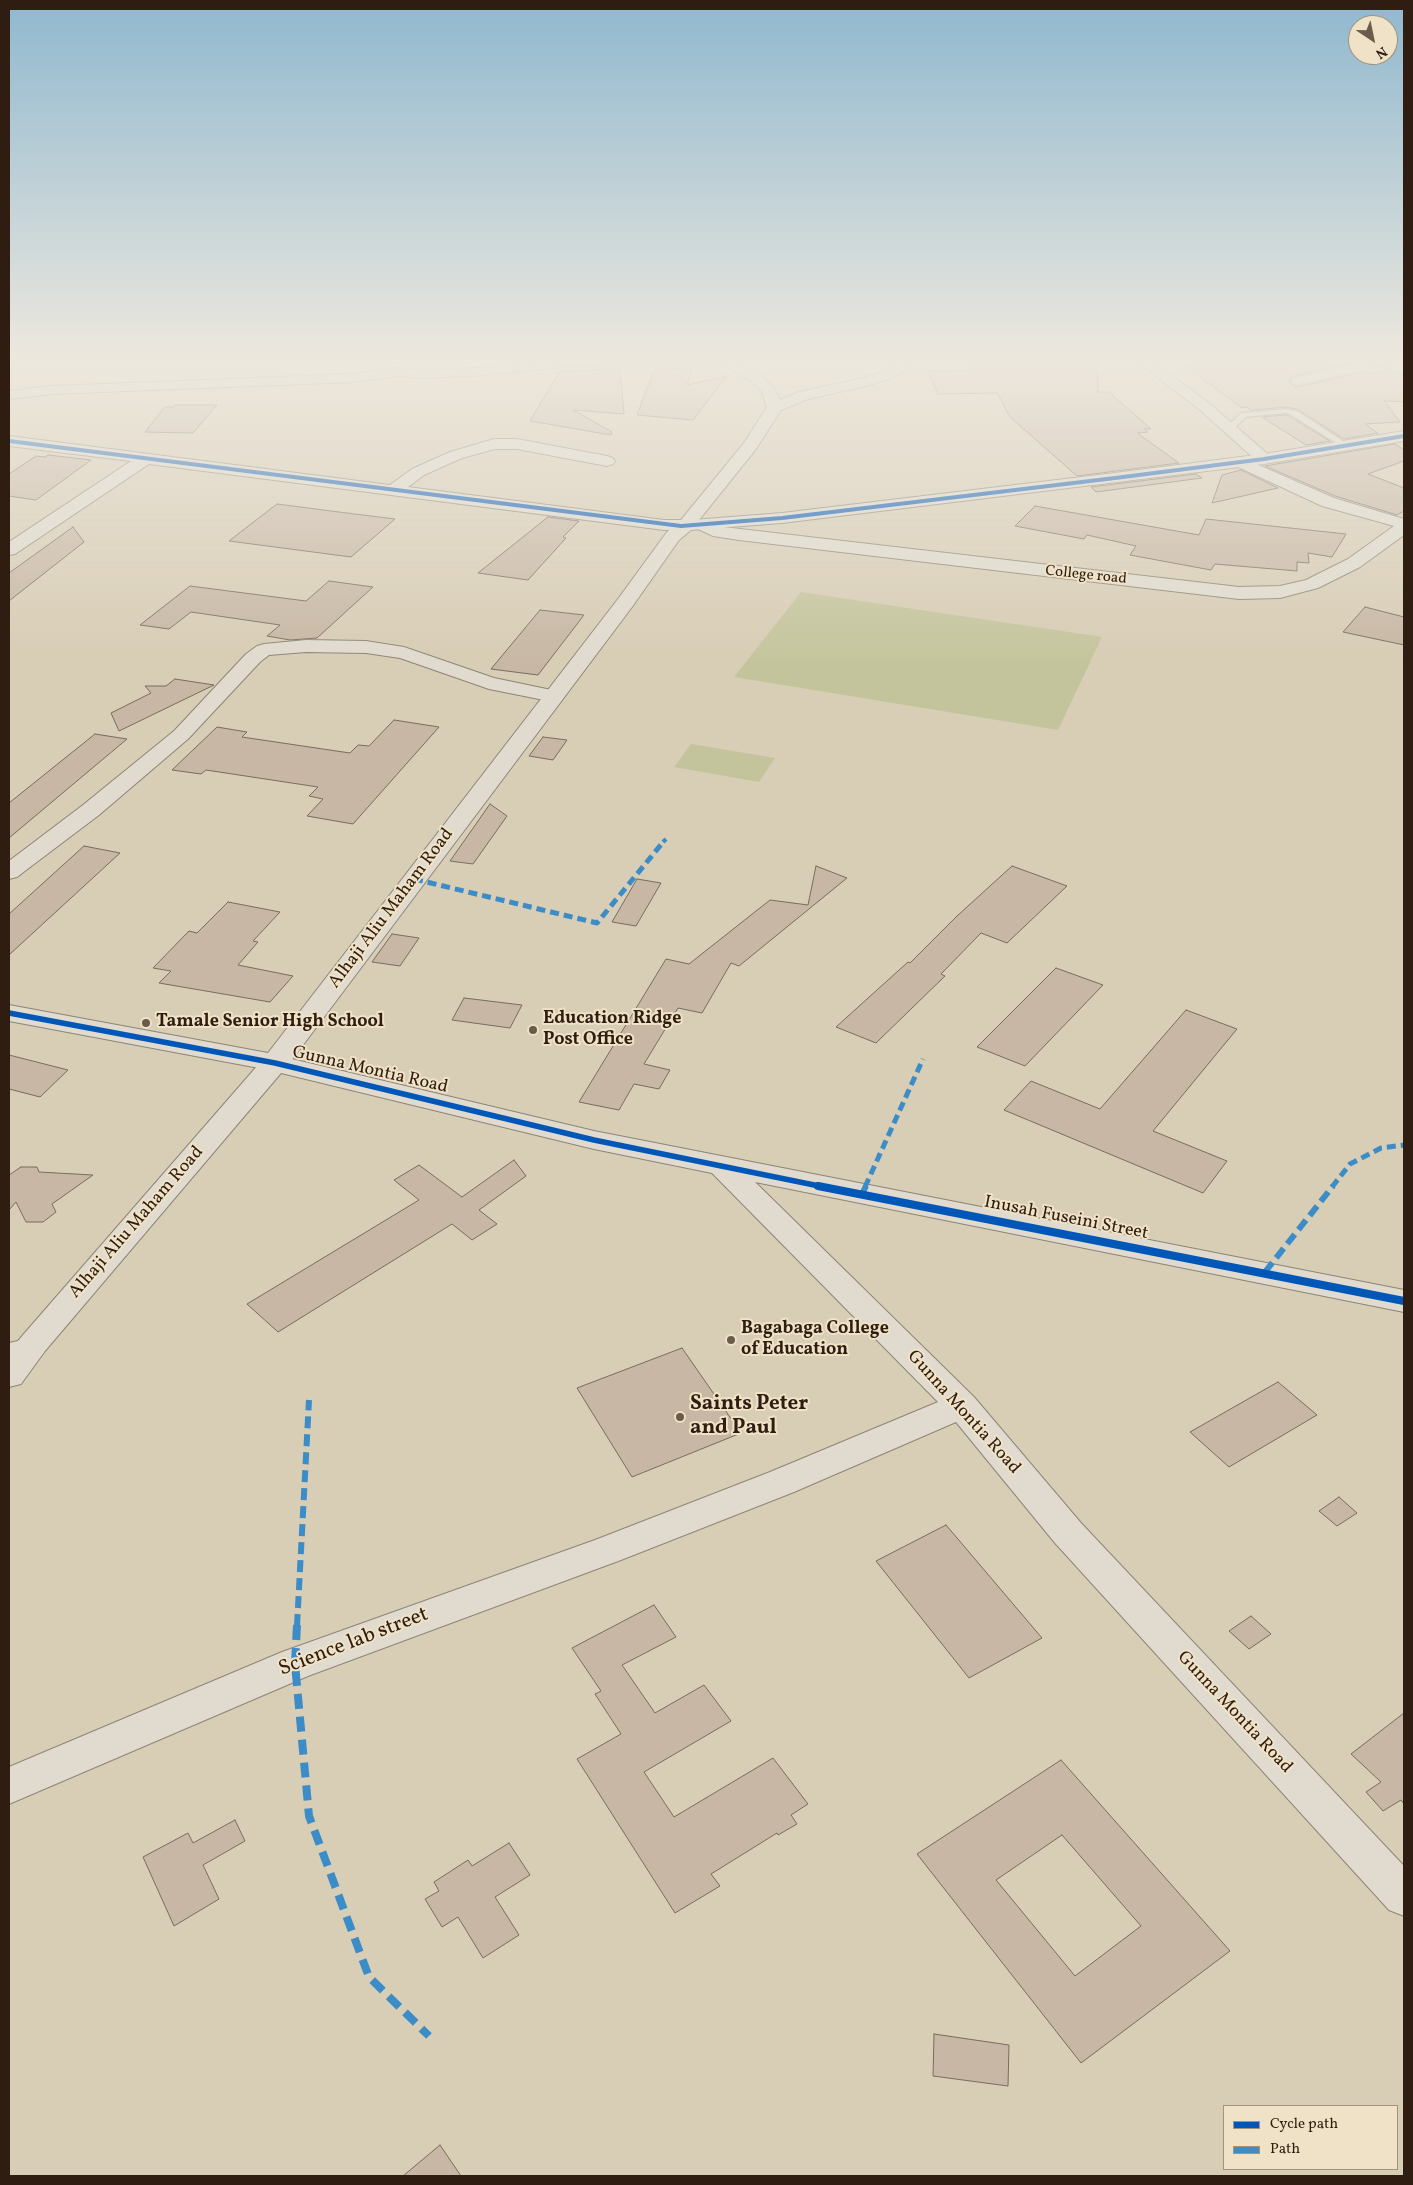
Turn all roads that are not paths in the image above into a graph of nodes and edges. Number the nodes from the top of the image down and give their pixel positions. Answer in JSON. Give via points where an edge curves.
{"nodes":[{"id":1,"x":144,"y":460,"type":"edge"},
{"id":2,"x":153,"y":460,"type":"edge"},
{"id":3,"x":445,"y":460,"type":"edge"},
{"id":4,"x":602,"y":460,"type":"edge"},
{"id":5,"x":740,"y":460,"type":"edge"},
{"id":6,"x":1256,"y":460,"type":"edge"},
{"id":7,"x":607,"y":461,"type":"dead end"},
{"id":8,"x":1240,"y":462,"type":"junction"},
{"id":9,"x":392,"y":490,"type":"junction"},
{"id":10,"x":693,"y":525,"type":"junction"},
{"id":11,"x":1404,"y":526,"type":"edge"},
{"id":12,"x":9,"y":550,"type":"edge"},
{"id":13,"x":554,"y":696,"type":"junction"},
{"id":14,"x":9,"y":872,"type":"edge"},
{"id":15,"x":9,"y":1013,"type":"edge"},
{"id":16,"x":274,"y":1064,"type":"junction"},
{"id":17,"x":723,"y":1167,"type":"junction"},
{"id":18,"x":1404,"y":1301,"type":"edge"},
{"id":19,"x":21,"y":1346,"type":"edge"},
{"id":20,"x":9,"y":1375,"type":"edge"},
{"id":21,"x":962,"y":1406,"type":"junction"},
{"id":22,"x":9,"y":1786,"type":"edge"},
{"id":23,"x":1404,"y":1896,"type":"edge"}],
"edges":[{"from":1,"to":12,"type":"street"},
{"from":2,"to":9,"type":"street"},
{"from":3,"to":9,"type":"street","via":[[418,472]]},
{"from":4,"to":7,"type":"street"},
{"from":5,"to":10,"type":"street","name":"Alhaji Aliu Maham Road"},
{"from":6,"to":8,"type":"street"},
{"from":8,"to":10,"type":"street","via":[[847,510]]},
{"from":8,"to":11,"type":"street","via":[[1328,502]]},
{"from":9,"to":10,"type":"street","via":[[664,525]]},
{"from":10,"to":11,"type":"street","name":"College road","via":[[751,536],[1239,593],[1298,588],[1327,577],[1354,563]]},
{"from":10,"to":13,"type":"street","name":"Alhaji Aliu Maham Road","via":[[673,536]]},
{"from":13,"to":14,"type":"street","via":[[489,683],[404,653],[366,647],[306,646],[264,650],[181,735],[91,810]]},
{"from":13,"to":16,"type":"street","name":"Alhaji Aliu Maham Road"},
{"from":15,"to":16,"type":"street","name":"Gunna Montia Road"},
{"from":16,"to":17,"type":"street","name":"Gunna Montia Road","via":[[594,1140]]},
{"from":16,"to":19,"type":"street","name":"Alhaji Aliu Maham Road"},
{"from":17,"to":18,"type":"street","name":"Inusah Fuseini Street"},
{"from":17,"to":21,"type":"street","name":"Gunna Montia Road"},
{"from":19,"to":20,"type":"street","name":"Alhaji Aliu Maham Road"},
{"from":21,"to":22,"type":"street","name":"Science lab street","via":[[782,1482],[608,1550],[294,1664]]},
{"from":21,"to":23,"type":"street","name":"Gunna Montia Road","via":[[1068,1532]]}]}
